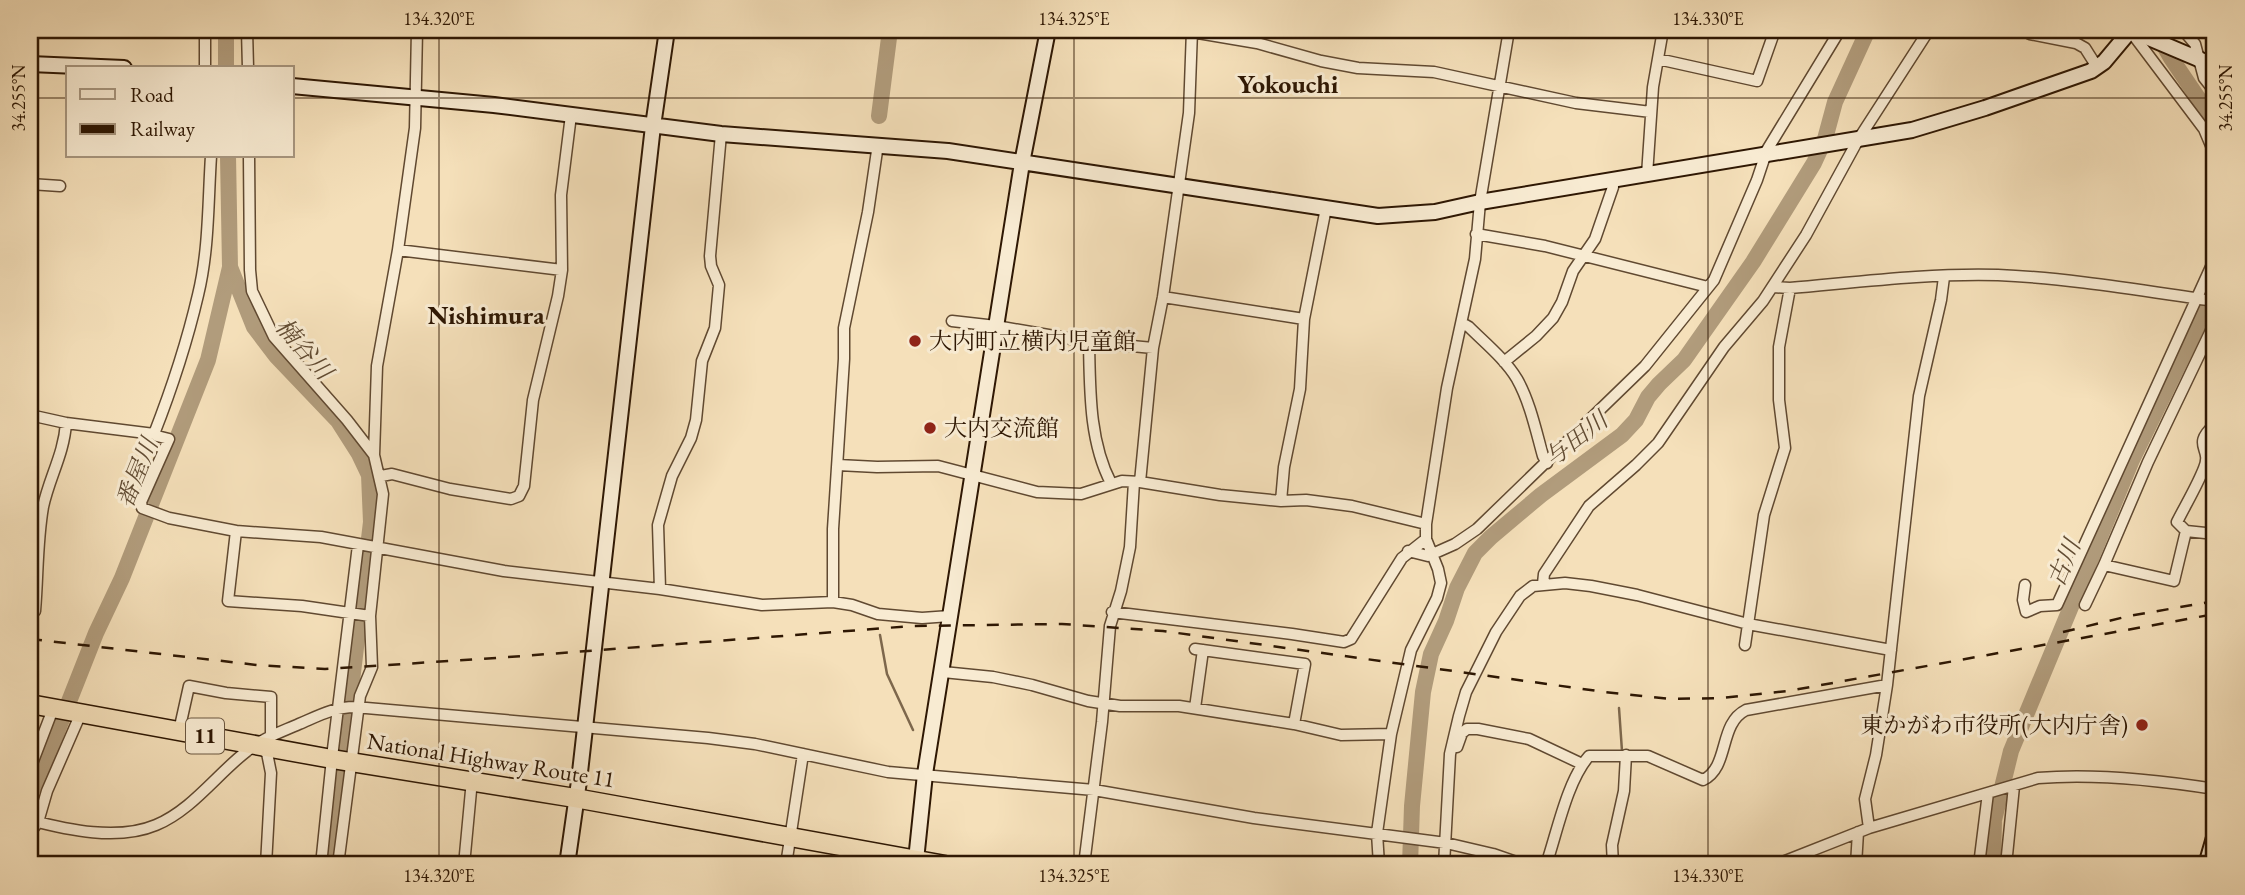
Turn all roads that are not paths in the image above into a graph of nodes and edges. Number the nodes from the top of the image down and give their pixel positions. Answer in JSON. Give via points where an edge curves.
{"nodes":[{"id":1,"x":205,"y":30,"type":"edge"},
{"id":2,"x":247,"y":30,"type":"edge"},
{"id":3,"x":417,"y":30,"type":"edge"},
{"id":4,"x":667,"y":30,"type":"edge"},
{"id":5,"x":1048,"y":30,"type":"edge"},
{"id":6,"x":1509,"y":30,"type":"edge"},
{"id":7,"x":1663,"y":30,"type":"edge"},
{"id":8,"x":1775,"y":30,"type":"edge"},
{"id":9,"x":1840,"y":30,"type":"edge"},
{"id":10,"x":1930,"y":30,"type":"edge"},
{"id":11,"x":2024,"y":30,"type":"edge"},
{"id":12,"x":2183,"y":30,"type":"edge"},
{"id":13,"x":1192,"y":31,"type":"edge"},
{"id":14,"x":2134,"y":32,"type":"edge"},
{"id":15,"x":2196,"y":58,"type":"junction"},
{"id":16,"x":1658,"y":59,"type":"junction"},
{"id":17,"x":30,"y":64,"type":"edge"},
{"id":18,"x":77,"y":66,"type":"edge"},
{"id":19,"x":205,"y":66,"type":"edge"},
{"id":20,"x":248,"y":66,"type":"edge"},
{"id":21,"x":2215,"y":66,"type":"edge"},
{"id":22,"x":2097,"y":67,"type":"junction"},
{"id":23,"x":294,"y":86,"type":"edge"},
{"id":24,"x":1499,"y":88,"type":"junction"},
{"id":25,"x":2215,"y":93,"type":"edge"},
{"id":26,"x":416,"y":97,"type":"junction"},
{"id":27,"x":1650,"y":112,"type":"junction"},
{"id":28,"x":571,"y":114,"type":"junction"},
{"id":29,"x":653,"y":126,"type":"junction"},
{"id":30,"x":721,"y":134,"type":"junction"},
{"id":31,"x":1854,"y":140,"type":"junction"},
{"id":32,"x":878,"y":144,"type":"junction"},
{"id":33,"x":1764,"y":155,"type":"junction"},
{"id":34,"x":2215,"y":155,"type":"edge"},
{"id":35,"x":211,"y":158,"type":"edge"},
{"id":36,"x":249,"y":158,"type":"edge"},
{"id":37,"x":1021,"y":163,"type":"junction"},
{"id":38,"x":1647,"y":175,"type":"junction"},
{"id":39,"x":1612,"y":180,"type":"junction"},
{"id":40,"x":30,"y":184,"type":"edge"},
{"id":41,"x":60,"y":186,"type":"dead end"},
{"id":42,"x":1178,"y":186,"type":"junction"},
{"id":43,"x":1480,"y":202,"type":"junction"},
{"id":44,"x":1326,"y":208,"type":"junction"},
{"id":45,"x":1476,"y":234,"type":"junction"},
{"id":46,"x":398,"y":250,"type":"junction"},
{"id":47,"x":1583,"y":258,"type":"junction"},
{"id":48,"x":2215,"y":258,"type":"edge"},
{"id":49,"x":562,"y":270,"type":"junction"},
{"id":50,"x":1944,"y":277,"type":"junction"},
{"id":51,"x":1708,"y":287,"type":"junction"},
{"id":52,"x":1773,"y":287,"type":"junction"},
{"id":53,"x":1790,"y":288,"type":"junction"},
{"id":54,"x":1163,"y":297,"type":"junction"},
{"id":55,"x":2198,"y":299,"type":"junction"},
{"id":56,"x":2215,"y":301,"type":"edge"},
{"id":57,"x":1304,"y":319,"type":"junction"},
{"id":58,"x":952,"y":321,"type":"dead end"},
{"id":59,"x":2215,"y":322,"type":"edge"},
{"id":60,"x":1462,"y":323,"type":"junction"},
{"id":61,"x":996,"y":326,"type":"junction"},
{"id":62,"x":1089,"y":342,"type":"junction"},
{"id":63,"x":1153,"y":348,"type":"junction"},
{"id":64,"x":1504,"y":362,"type":"junction"},
{"id":65,"x":30,"y":415,"type":"edge"},
{"id":66,"x":66,"y":423,"type":"junction"},
{"id":67,"x":2215,"y":424,"type":"edge"},
{"id":68,"x":155,"y":433,"type":"junction"},
{"id":69,"x":374,"y":455,"type":"junction"},
{"id":70,"x":1547,"y":463,"type":"junction"},
{"id":71,"x":838,"y":465,"type":"junction"},
{"id":72,"x":972,"y":475,"type":"junction"},
{"id":73,"x":381,"y":477,"type":"junction"},
{"id":74,"x":1137,"y":482,"type":"junction"},
{"id":75,"x":1111,"y":484,"type":"junction"},
{"id":76,"x":1281,"y":501,"type":"junction"},
{"id":77,"x":1426,"y":524,"type":"junction"},
{"id":78,"x":236,"y":531,"type":"junction"},
{"id":79,"x":2186,"y":531,"type":"junction"},
{"id":80,"x":2215,"y":534,"type":"edge"},
{"id":81,"x":1426,"y":538,"type":"junction"},
{"id":82,"x":34,"y":539,"type":"edge"},
{"id":83,"x":358,"y":545,"type":"junction"},
{"id":84,"x":379,"y":548,"type":"junction"},
{"id":85,"x":1408,"y":551,"type":"junction"},
{"id":86,"x":1433,"y":553,"type":"junction"},
{"id":87,"x":2104,"y":565,"type":"junction"},
{"id":88,"x":600,"y":582,"type":"junction"},
{"id":89,"x":1543,"y":584,"type":"junction"},
{"id":90,"x":2025,"y":584,"type":"dead end"},
{"id":91,"x":660,"y":589,"type":"junction"},
{"id":92,"x":833,"y":602,"type":"junction"},
{"id":93,"x":2085,"y":604,"type":"dead end"},
{"id":94,"x":35,"y":611,"type":"dead end"},
{"id":95,"x":349,"y":612,"type":"junction"},
{"id":96,"x":1112,"y":612,"type":"junction"},
{"id":97,"x":370,"y":616,"type":"junction"},
{"id":98,"x":950,"y":616,"type":"junction"},
{"id":99,"x":1748,"y":624,"type":"junction"},
{"id":100,"x":1745,"y":645,"type":"dead end"},
{"id":101,"x":1891,"y":650,"type":"junction"},
{"id":102,"x":943,"y":672,"type":"junction"},
{"id":103,"x":1887,"y":685,"type":"junction"},
{"id":104,"x":30,"y":704,"type":"edge"},
{"id":105,"x":1103,"y":704,"type":"junction"},
{"id":106,"x":339,"y":708,"type":"junction"},
{"id":107,"x":357,"y":708,"type":"junction"},
{"id":108,"x":1195,"y":708,"type":"junction"},
{"id":109,"x":67,"y":711,"type":"junction"},
{"id":110,"x":1294,"y":724,"type":"junction"},
{"id":111,"x":585,"y":728,"type":"junction"},
{"id":112,"x":179,"y":731,"type":"junction"},
{"id":113,"x":1391,"y":734,"type":"junction"},
{"id":114,"x":263,"y":740,"type":"junction"},
{"id":115,"x":803,"y":754,"type":"junction"},
{"id":116,"x":1450,"y":754,"type":"junction"},
{"id":117,"x":1626,"y":755,"type":"junction"},
{"id":118,"x":341,"y":760,"type":"junction"},
{"id":119,"x":1582,"y":764,"type":"junction"},
{"id":120,"x":30,"y":769,"type":"edge"},
{"id":121,"x":925,"y":774,"type":"junction"},
{"id":122,"x":472,"y":780,"type":"junction"},
{"id":123,"x":2012,"y":787,"type":"junction"},
{"id":124,"x":2215,"y":789,"type":"edge"},
{"id":125,"x":1094,"y":790,"type":"junction"},
{"id":126,"x":1990,"y":793,"type":"junction"},
{"id":127,"x":575,"y":798,"type":"junction"},
{"id":128,"x":34,"y":822,"type":"edge"},
{"id":129,"x":1863,"y":830,"type":"junction"},
{"id":130,"x":30,"y":833,"type":"edge"},
{"id":131,"x":1381,"y":833,"type":"junction"},
{"id":132,"x":2215,"y":834,"type":"edge"},
{"id":133,"x":789,"y":838,"type":"junction"},
{"id":134,"x":1443,"y":843,"type":"junction"},
{"id":135,"x":916,"y":860,"type":"junction"},
{"id":136,"x":266,"y":865,"type":"edge"},
{"id":137,"x":321,"y":865,"type":"edge"},
{"id":138,"x":338,"y":865,"type":"edge"},
{"id":139,"x":464,"y":865,"type":"edge"},
{"id":140,"x":567,"y":865,"type":"edge"},
{"id":141,"x":786,"y":865,"type":"edge"},
{"id":142,"x":945,"y":865,"type":"edge"},
{"id":143,"x":1084,"y":865,"type":"edge"},
{"id":144,"x":1379,"y":865,"type":"edge"},
{"id":145,"x":1444,"y":865,"type":"edge"},
{"id":146,"x":1525,"y":865,"type":"edge"},
{"id":147,"x":1546,"y":865,"type":"edge"},
{"id":148,"x":1613,"y":865,"type":"edge"},
{"id":149,"x":1775,"y":865,"type":"edge"},
{"id":150,"x":1856,"y":865,"type":"edge"},
{"id":151,"x":1979,"y":865,"type":"edge"},
{"id":152,"x":2006,"y":865,"type":"edge"},
{"id":153,"x":2208,"y":865,"type":"edge"},
{"id":154,"x":2215,"y":865,"type":"edge"}],
"edges":[{"from":1,"to":19,"type":"street"},
{"from":2,"to":20,"type":"street"},
{"from":3,"to":26,"type":"street"},
{"from":4,"to":29,"type":"street"},
{"from":5,"to":37,"type":"street"},
{"from":6,"to":24,"type":"street"},
{"from":7,"to":16,"type":"street"},
{"from":8,"to":16,"type":"street","via":[[1758,81]]},
{"from":9,"to":33,"type":"street"},
{"from":10,"to":31,"type":"street"},
{"from":11,"to":22,"type":"street","via":[[2076,43]]},
{"from":12,"to":15,"type":"street","via":[[2196,44]]},
{"from":13,"to":24,"type":"street","via":[[1358,68],[1434,72]]},
{"from":13,"to":42,"type":"street","via":[[1189,113]]},
{"from":14,"to":15,"type":"street"},
{"from":14,"to":22,"type":"street"},
{"from":14,"to":34,"type":"street","via":[[2204,129]]},
{"from":15,"to":21,"type":"street"},
{"from":15,"to":25,"type":"street"},
{"from":16,"to":27,"type":"street"},
{"from":17,"to":18,"type":"street"},
{"from":22,"to":31,"type":"street","via":[[1934,124]]},
{"from":23,"to":26,"type":"street"},
{"from":24,"to":27,"type":"street"},
{"from":24,"to":43,"type":"street"},
{"from":26,"to":28,"type":"street"},
{"from":26,"to":46,"type":"street"},
{"from":27,"to":38,"type":"street"},
{"from":28,"to":29,"type":"street"},
{"from":28,"to":49,"type":"street","via":[[561,195]]},
{"from":29,"to":30,"type":"street"},
{"from":29,"to":88,"type":"street"},
{"from":30,"to":32,"type":"street"},
{"from":30,"to":91,"type":"street","via":[[710,256],[719,285],[715,328],[702,361],[691,438],[672,477],[658,525]]},
{"from":31,"to":33,"type":"street"},
{"from":31,"to":52,"type":"street","via":[[1807,235]]},
{"from":32,"to":37,"type":"street"},
{"from":32,"to":71,"type":"street","via":[[844,328]]},
{"from":33,"to":38,"type":"street"},
{"from":33,"to":51,"type":"street"},
{"from":35,"to":68,"type":"street","via":[[199,293],[177,375]]},
{"from":36,"to":69,"type":"street","via":[[252,291],[274,337]]},
{"from":37,"to":42,"type":"street"},
{"from":37,"to":61,"type":"street"},
{"from":38,"to":39,"type":"street"},
{"from":39,"to":43,"type":"street"},
{"from":39,"to":47,"type":"street","via":[[1595,239]]},
{"from":40,"to":41,"type":"street"},
{"from":42,"to":44,"type":"street"},
{"from":42,"to":54,"type":"street"},
{"from":43,"to":44,"type":"street","via":[[1435,212],[1378,216]]},
{"from":43,"to":45,"type":"street"},
{"from":44,"to":57,"type":"street"},
{"from":45,"to":47,"type":"street"},
{"from":45,"to":60,"type":"street"},
{"from":46,"to":49,"type":"street"},
{"from":46,"to":69,"type":"street","via":[[377,366]]},
{"from":47,"to":51,"type":"street"},
{"from":47,"to":64,"type":"street","via":[[1553,317]]},
{"from":48,"to":55,"type":"street"},
{"from":49,"to":73,"type":"street","via":[[533,400],[524,486],[519,496],[511,499],[450,489],[392,474]]},
{"from":50,"to":53,"type":"street"},
{"from":50,"to":55,"type":"street","via":[[2032,277]]},
{"from":50,"to":101,"type":"street","via":[[1919,396]]},
{"from":51,"to":70,"type":"street","via":[[1644,366]]},
{"from":52,"to":53,"type":"street"},
{"from":52,"to":89,"type":"street","via":[[1724,347],[1658,443],[1589,506],[1544,574]]},
{"from":53,"to":99,"type":"street","via":[[1779,347],[1785,449],[1764,515]]},
{"from":54,"to":57,"type":"street"},
{"from":54,"to":63,"type":"street"},
{"from":55,"to":56,"type":"street"},
{"from":55,"to":90,"type":"street","via":[[2057,605],[2026,612]]},
{"from":57,"to":76,"type":"street","via":[[1300,389]]},
{"from":58,"to":61,"type":"street"},
{"from":59,"to":87,"type":"street"},
{"from":60,"to":64,"type":"street"},
{"from":60,"to":77,"type":"street"},
{"from":61,"to":62,"type":"street"},
{"from":61,"to":72,"type":"street"},
{"from":62,"to":63,"type":"street"},
{"from":62,"to":75,"type":"street","via":[[1090,406]]},
{"from":63,"to":74,"type":"street"},
{"from":64,"to":70,"type":"street","via":[[1517,379]]},
{"from":65,"to":66,"type":"street"},
{"from":66,"to":68,"type":"street"},
{"from":66,"to":82,"type":"street"},
{"from":67,"to":79,"type":"street","via":[[2202,439],[2206,465],[2177,522]]},
{"from":68,"to":78,"type":"street","via":[[169,439],[142,508]]},
{"from":69,"to":73,"type":"street"},
{"from":70,"to":86,"type":"street","via":[[1477,529]]},
{"from":71,"to":72,"type":"street","via":[[925,465]]},
{"from":71,"to":92,"type":"street"},
{"from":72,"to":75,"type":"street","via":[[1037,492],[1081,494]]},
{"from":72,"to":98,"type":"street"},
{"from":73,"to":84,"type":"street"},
{"from":74,"to":75,"type":"street"},
{"from":74,"to":76,"type":"street"},
{"from":74,"to":96,"type":"street","via":[[1130,547]]},
{"from":76,"to":77,"type":"street","via":[[1352,506]]},
{"from":77,"to":81,"type":"street"},
{"from":78,"to":83,"type":"street","via":[[321,537]]},
{"from":78,"to":95,"type":"street","via":[[228,601]]},
{"from":79,"to":80,"type":"street"},
{"from":79,"to":87,"type":"street","via":[[2174,581]]},
{"from":81,"to":85,"type":"street"},
{"from":81,"to":86,"type":"street"},
{"from":82,"to":94,"type":"street"},
{"from":83,"to":84,"type":"street"},
{"from":83,"to":95,"type":"street"},
{"from":84,"to":88,"type":"street","via":[[504,571]]},
{"from":84,"to":97,"type":"street"},
{"from":85,"to":86,"type":"street"},
{"from":85,"to":96,"type":"street","via":[[1351,639],[1344,642]]},
{"from":86,"to":113,"type":"street","via":[[1441,583],[1411,650]]},
{"from":87,"to":93,"type":"street"},
{"from":88,"to":91,"type":"street"},
{"from":88,"to":111,"type":"street"},
{"from":89,"to":99,"type":"street","via":[[1565,583],[1637,595]]},
{"from":89,"to":116,"type":"street","via":[[1520,596],[1496,632],[1466,692]]},
{"from":91,"to":92,"type":"street","via":[[762,604]]},
{"from":92,"to":98,"type":"street","via":[[878,614]]},
{"from":95,"to":97,"type":"street"},
{"from":95,"to":106,"type":"street"},
{"from":96,"to":105,"type":"street"},
{"from":97,"to":107,"type":"street","via":[[372,667]]},
{"from":98,"to":102,"type":"street"},
{"from":99,"to":100,"type":"street"},
{"from":99,"to":101,"type":"street"},
{"from":101,"to":103,"type":"street"},
{"from":102,"to":105,"type":"street","via":[[1006,680]]},
{"from":102,"to":121,"type":"street"},
{"from":103,"to":117,"type":"street","via":[[1739,713],[1726,734],[1717,768],[1703,780],[1648,757]]},
{"from":103,"to":129,"type":"street"},
{"from":104,"to":109,"type":"highway","name":"National Highway Route 11","number":"11"},
{"from":105,"to":108,"type":"street"},
{"from":105,"to":125,"type":"street"},
{"from":106,"to":107,"type":"street"},
{"from":106,"to":114,"type":"street"},
{"from":106,"to":118,"type":"street"},
{"from":107,"to":111,"type":"street"},
{"from":107,"to":118,"type":"street"},
{"from":108,"to":110,"type":"street"},
{"from":108,"to":110,"type":"street","via":[[1199,649],[1305,664]]},
{"from":109,"to":112,"type":"highway","name":"National Highway Route 11","number":"11"},
{"from":109,"to":120,"type":"street"},
{"from":109,"to":128,"type":"street","via":[[47,791]]},
{"from":110,"to":113,"type":"street","via":[[1358,737]]},
{"from":111,"to":115,"type":"street","via":[[708,738]]},
{"from":111,"to":127,"type":"street"},
{"from":112,"to":114,"type":"highway","name":"National Highway Route 11","number":"11"},
{"from":112,"to":114,"type":"street","via":[[189,687],[271,697]]},
{"from":113,"to":131,"type":"street"},
{"from":114,"to":118,"type":"highway","name":"National Highway Route 11","number":"11"},
{"from":114,"to":128,"type":"street","via":[[174,815],[155,825],[92,832]]},
{"from":114,"to":136,"type":"street","via":[[270,762]]},
{"from":115,"to":121,"type":"street","via":[[888,772]]},
{"from":115,"to":133,"type":"street"},
{"from":116,"to":119,"type":"street","via":[[1457,749],[1462,733],[1478,729],[1529,739]]},
{"from":116,"to":134,"type":"street"},
{"from":117,"to":119,"type":"street","via":[[1589,756]]},
{"from":117,"to":148,"type":"street"},
{"from":118,"to":122,"type":"highway","name":"National Highway Route 11","number":"11"},
{"from":118,"to":137,"type":"street"},
{"from":118,"to":138,"type":"street"},
{"from":119,"to":147,"type":"street"},
{"from":121,"to":125,"type":"street"},
{"from":121,"to":135,"type":"street"},
{"from":122,"to":127,"type":"highway","name":"National Highway Route 11","number":"11"},
{"from":122,"to":139,"type":"street"},
{"from":123,"to":124,"type":"street","via":[[2062,776]]},
{"from":123,"to":126,"type":"street"},
{"from":123,"to":152,"type":"street"},
{"from":125,"to":131,"type":"street","via":[[1254,818]]},
{"from":125,"to":143,"type":"street"},
{"from":126,"to":129,"type":"street"},
{"from":126,"to":151,"type":"street"},
{"from":127,"to":133,"type":"highway","name":"National Highway Route 11","number":"11"},
{"from":127,"to":140,"type":"street"},
{"from":128,"to":130,"type":"street"},
{"from":129,"to":149,"type":"street"},
{"from":129,"to":150,"type":"street"},
{"from":131,"to":134,"type":"street"},
{"from":131,"to":144,"type":"street"},
{"from":132,"to":153,"type":"street"},
{"from":133,"to":135,"type":"highway","name":"National Highway Route 11","number":"11"},
{"from":133,"to":141,"type":"street"},
{"from":134,"to":145,"type":"street"},
{"from":134,"to":146,"type":"street"},
{"from":135,"to":142,"type":"highway","name":"National Highway Route 11","number":"11"},
{"from":153,"to":154,"type":"highway"}]}
